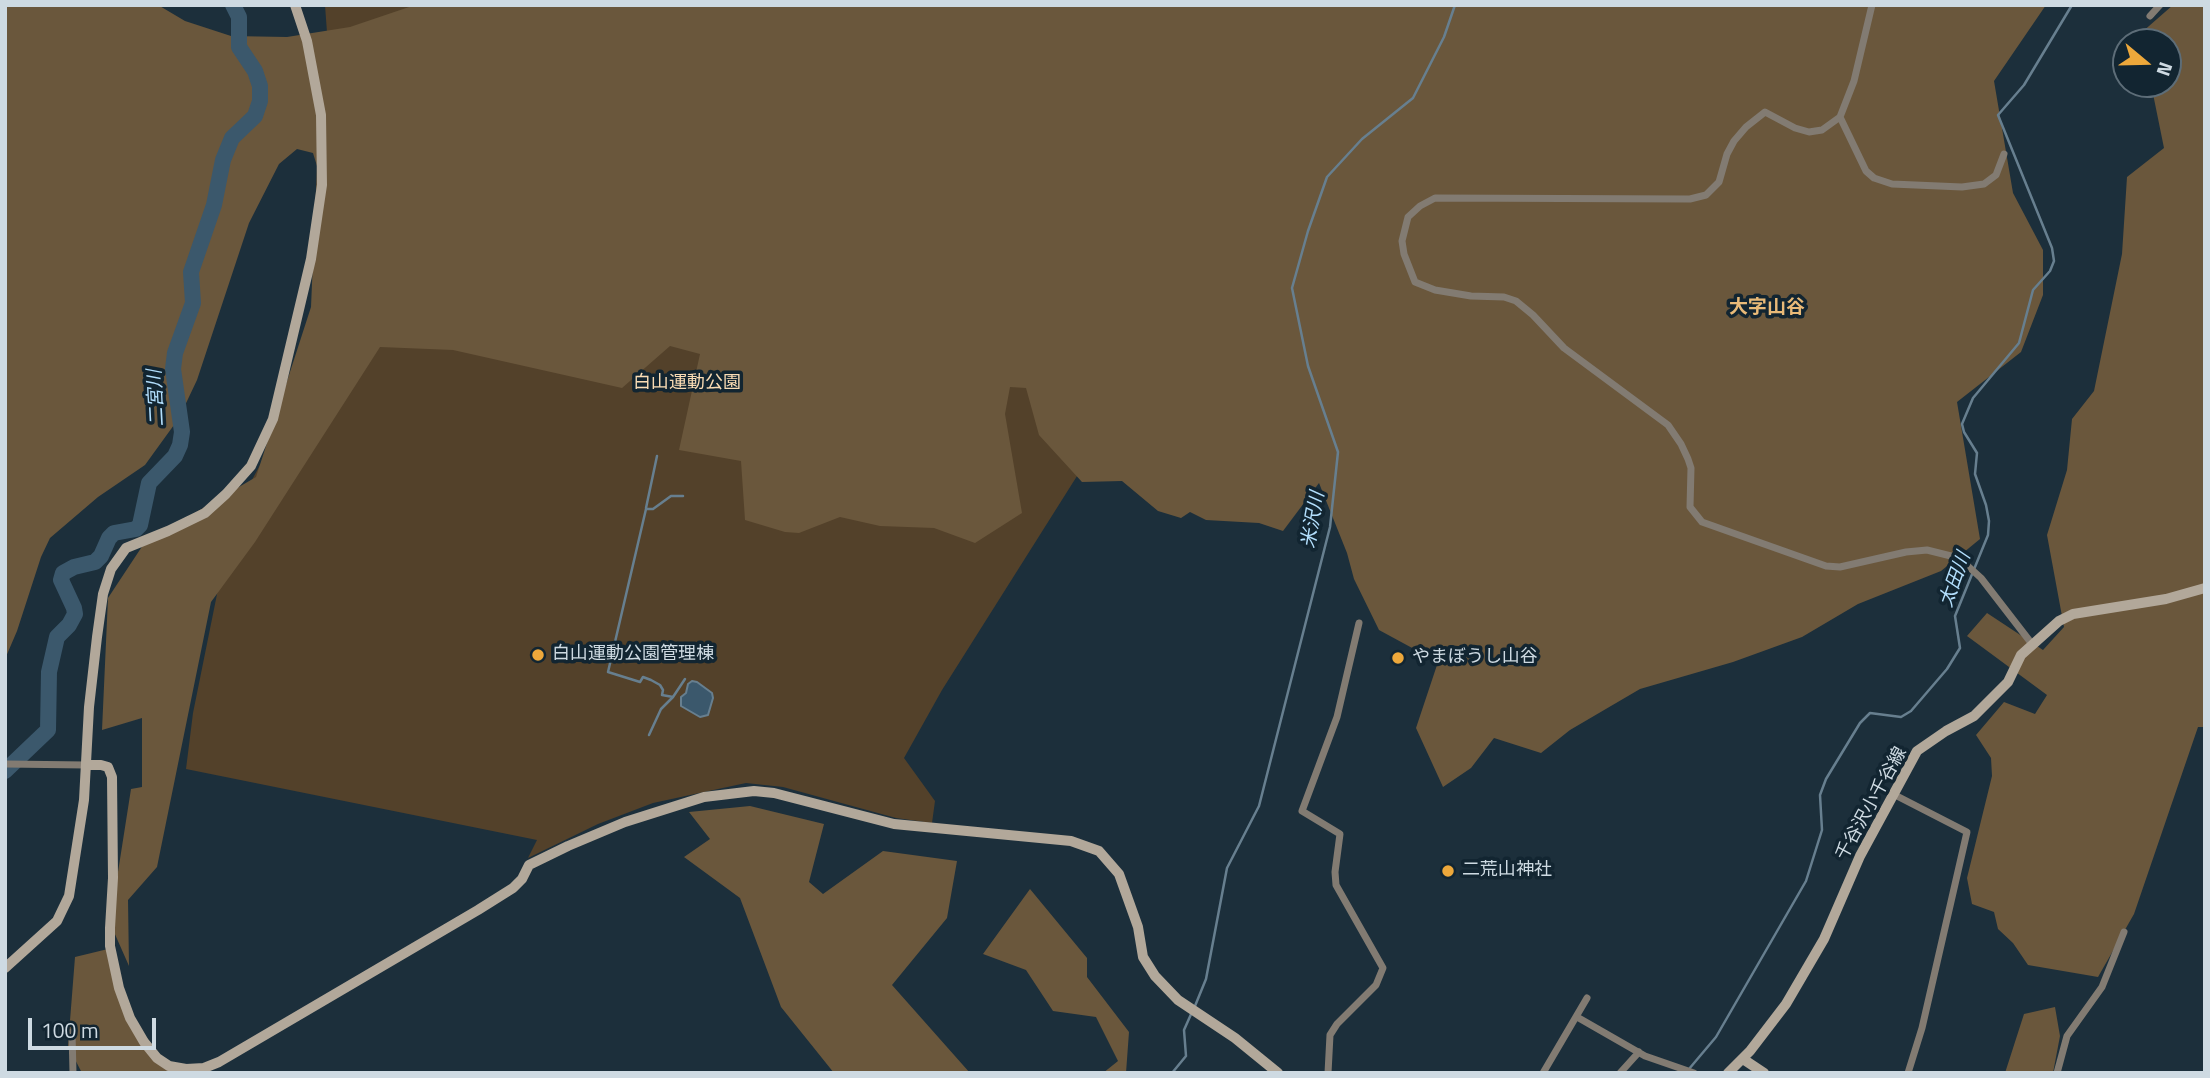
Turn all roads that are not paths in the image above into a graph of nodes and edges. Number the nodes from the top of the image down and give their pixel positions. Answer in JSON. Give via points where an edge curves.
{"nodes":[{"id":1,"x":295,"y":5,"type":"edge"},
{"id":2,"x":1872,"y":5,"type":"edge"},
{"id":3,"x":2160,"y":5,"type":"edge"},
{"id":4,"x":2150,"y":16,"type":"dead end"},
{"id":5,"x":1840,"y":117,"type":"junction"},
{"id":6,"x":2004,"y":154,"type":"dead end"},
{"id":7,"x":2205,"y":588,"type":"edge"},
{"id":8,"x":1359,"y":623,"type":"dead end"},
{"id":9,"x":2032,"y":645,"type":"junction"},
{"id":10,"x":5,"y":764,"type":"edge"},
{"id":11,"x":86,"y":765,"type":"junction"},
{"id":12,"x":1893,"y":794,"type":"junction"},
{"id":13,"x":2124,"y":932,"type":"dead end"},
{"id":14,"x":5,"y":968,"type":"edge"},
{"id":15,"x":1587,"y":998,"type":"dead end"},
{"id":16,"x":1577,"y":1017,"type":"junction"},
{"id":17,"x":72,"y":1032,"type":"dead end"},
{"id":18,"x":1639,"y":1052,"type":"junction"},
{"id":19,"x":1743,"y":1059,"type":"junction"},
{"id":20,"x":73,"y":1073,"type":"edge"},
{"id":21,"x":1278,"y":1073,"type":"edge"},
{"id":22,"x":1328,"y":1073,"type":"edge"},
{"id":23,"x":1543,"y":1073,"type":"edge"},
{"id":24,"x":1620,"y":1073,"type":"edge"},
{"id":25,"x":1694,"y":1073,"type":"edge"},
{"id":26,"x":1728,"y":1073,"type":"edge"},
{"id":27,"x":1764,"y":1073,"type":"edge"},
{"id":28,"x":1908,"y":1073,"type":"edge"},
{"id":29,"x":2057,"y":1073,"type":"edge"}],
"edges":[{"from":1,"to":11,"type":"street","via":[[321,115],[322,185],[311,259],[273,419],[251,466],[226,494],[205,513],[126,548],[110,569],[97,637]]},
{"from":2,"to":5,"type":"street","via":[[1854,81]]},
{"from":3,"to":4,"type":"street"},
{"from":5,"to":6,"type":"street","via":[[1866,171],[1892,184],[1984,184],[1996,175]]},
{"from":5,"to":9,"type":"street","via":[[1822,130],[1809,132],[1765,111],[1734,141],[1714,188],[1690,199],[1435,198],[1408,216],[1404,254],[1415,282],[1435,290],[1516,302],[1564,348],[1668,425],[1688,459],[1690,508],[1702,522],[1826,566],[1927,550],[1959,558],[1981,578]]},
{"from":7,"to":9,"type":"street","name":"千谷沢小千谷線","via":[[2073,614]]},
{"from":8,"to":22,"type":"street","via":[[1337,717],[1303,811],[1340,834],[1336,885],[1383,968],[1376,985],[1330,1035]]},
{"from":9,"to":12,"type":"street","name":"千谷沢小千谷線","via":[[2021,655],[2008,682],[1975,716],[1917,751]]},
{"from":10,"to":11,"type":"street"},
{"from":11,"to":14,"type":"street","via":[[85,800],[69,896],[57,921]]},
{"from":11,"to":21,"type":"street","via":[[108,767],[113,777],[110,946],[119,988],[144,1042],[169,1066],[204,1068],[219,1062],[478,910],[513,888],[529,865],[568,846],[704,797],[754,791],[894,824],[1071,841],[1099,851],[1119,874],[1138,927],[1143,957],[1155,976],[1178,1000]]},
{"from":12,"to":19,"type":"street","name":"千谷沢小千谷線","via":[[1846,884],[1824,939],[1786,1004]]},
{"from":12,"to":28,"type":"street","via":[[1967,832]]},
{"from":13,"to":29,"type":"street","via":[[2102,986],[2067,1036]]},
{"from":15,"to":16,"type":"street"},
{"from":16,"to":18,"type":"street"},
{"from":16,"to":23,"type":"street"},
{"from":17,"to":20,"type":"street"},
{"from":18,"to":24,"type":"street"},
{"from":18,"to":25,"type":"street"},
{"from":19,"to":26,"type":"street","name":"千谷沢小千谷線"},
{"from":19,"to":27,"type":"street"}]}
